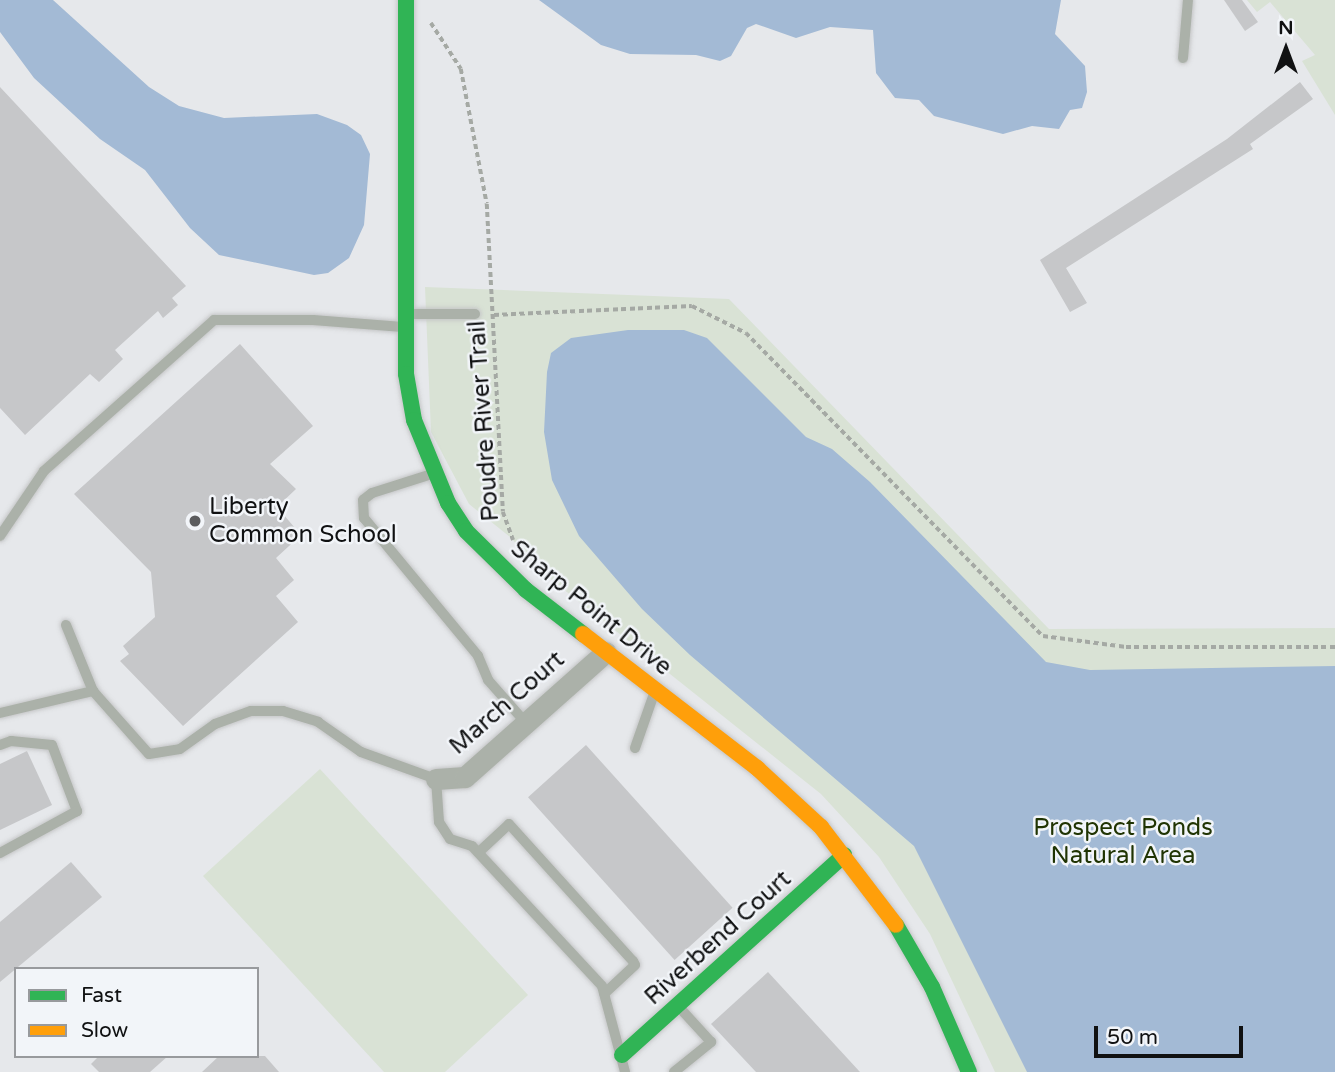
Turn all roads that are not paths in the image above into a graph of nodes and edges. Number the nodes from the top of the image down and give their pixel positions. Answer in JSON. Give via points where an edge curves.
{"nodes":[{"id":1,"x":406,"y":0,"type":"edge"},
{"id":2,"x":1188,"y":0,"type":"edge"},
{"id":3,"x":1183,"y":58,"type":"dead end"},
{"id":4,"x":475,"y":314,"type":"dead end"},
{"id":5,"x":405,"y":321,"type":"junction"},
{"id":6,"x":435,"y":473,"type":"junction"},
{"id":7,"x":0,"y":536,"type":"edge"},
{"id":8,"x":66,"y":625,"type":"dead end"},
{"id":9,"x":606,"y":652,"type":"junction"},
{"id":10,"x":93,"y":691,"type":"junction"},
{"id":11,"x":655,"y":691,"type":"junction"},
{"id":12,"x":0,"y":713,"type":"edge"},
{"id":13,"x":526,"y":723,"type":"junction"},
{"id":14,"x":0,"y":745,"type":"edge"},
{"id":15,"x":635,"y":748,"type":"dead end"},
{"id":16,"x":436,"y":779,"type":"junction"},
{"id":17,"x":479,"y":852,"type":"junction"},
{"id":18,"x":0,"y":853,"type":"edge"},
{"id":19,"x":844,"y":855,"type":"junction"},
{"id":20,"x":604,"y":994,"type":"junction"},
{"id":21,"x":678,"y":1004,"type":"junction"},
{"id":22,"x":621,"y":1055,"type":"junction"},
{"id":23,"x":625,"y":1072,"type":"edge"},
{"id":24,"x":674,"y":1072,"type":"edge"},
{"id":25,"x":969,"y":1072,"type":"edge"}],
"edges":[{"from":1,"to":5,"type":"street","name":"Sharp Point Drive"},
{"from":2,"to":3,"type":"lane"},
{"from":4,"to":5,"type":"lane"},
{"from":5,"to":6,"type":"street","name":"Sharp Point Drive","via":[[406,374],[414,420]]},
{"from":5,"to":7,"type":"lane","via":[[214,320],[44,471]]},
{"from":6,"to":9,"type":"street","name":"Sharp Point Drive","via":[[449,503],[476,541],[526,590]]},
{"from":6,"to":13,"type":"lane","via":[[372,493],[363,499],[364,518],[478,656],[488,680]]},
{"from":8,"to":10,"type":"lane"},
{"from":9,"to":11,"type":"street","name":"Sharp Point Drive"},
{"from":9,"to":13,"type":"street","name":"March Court"},
{"from":10,"to":12,"type":"lane"},
{"from":10,"to":16,"type":"lane","via":[[149,754],[180,749],[215,724],[251,711],[283,711],[318,722],[361,752]]},
{"from":11,"to":15,"type":"lane"},
{"from":11,"to":19,"type":"street","name":"Sharp Point Drive","via":[[757,768],[821,827]]},
{"from":13,"to":16,"type":"street","name":"March Court","via":[[465,777]]},
{"from":14,"to":18,"type":"lane","via":[[11,741],[52,745],[77,811]]},
{"from":16,"to":17,"type":"lane","via":[[439,822],[450,839]]},
{"from":17,"to":20,"type":"lane","via":[[602,986]]},
{"from":17,"to":20,"type":"lane","via":[[509,824],[633,961],[635,965]]},
{"from":19,"to":21,"type":"street","name":"Riverbend Court"},
{"from":19,"to":25,"type":"street","name":"Sharp Point Drive","via":[[883,903],[932,987]]},
{"from":20,"to":22,"type":"lane"},
{"from":21,"to":22,"type":"street","name":"Riverbend Court"},
{"from":21,"to":24,"type":"lane","via":[[711,1042]]},
{"from":22,"to":23,"type":"lane"}]}
